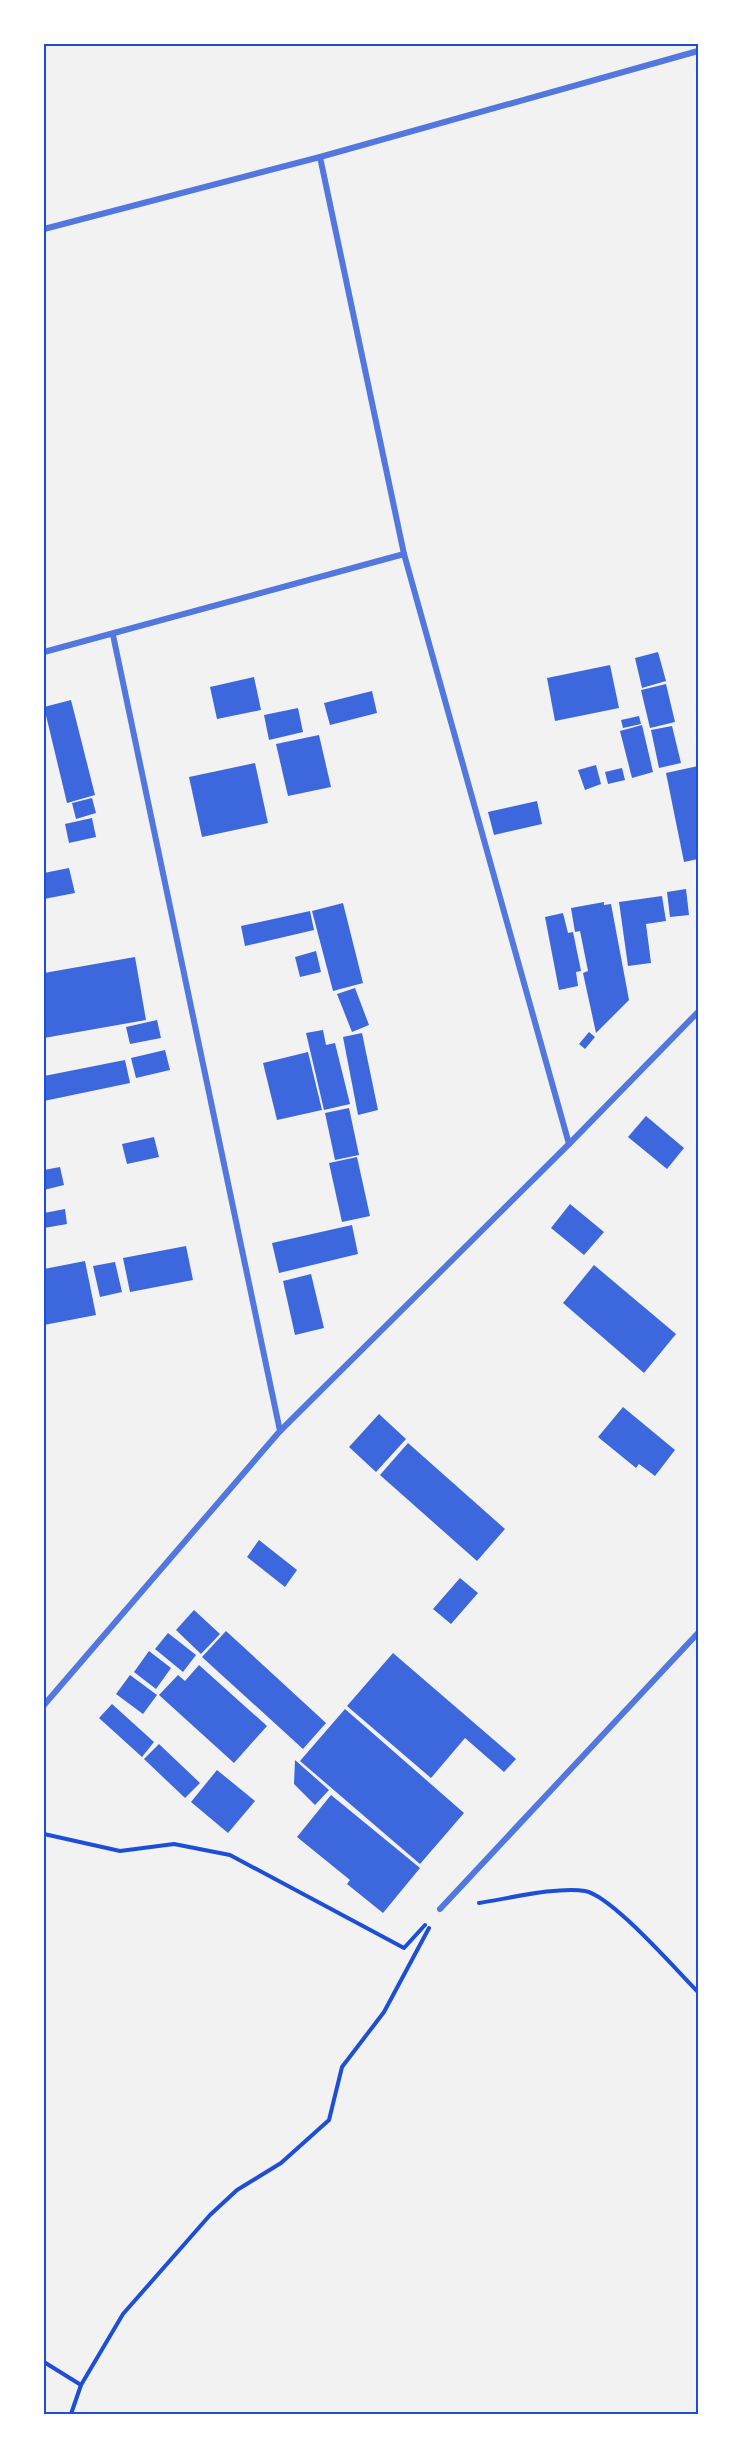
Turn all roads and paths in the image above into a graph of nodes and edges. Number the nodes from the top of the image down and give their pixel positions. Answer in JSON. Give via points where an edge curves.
{"nodes":[{"id":1,"x":699,"y":51,"type":"edge"},
{"id":2,"x":320,"y":157,"type":"junction"},
{"id":3,"x":44,"y":230,"type":"edge"},
{"id":4,"x":404,"y":554,"type":"junction"},
{"id":5,"x":113,"y":634,"type":"junction"},
{"id":6,"x":44,"y":652,"type":"edge"},
{"id":7,"x":699,"y":1012,"type":"edge"},
{"id":8,"x":569,"y":1144,"type":"junction"},
{"id":9,"x":280,"y":1431,"type":"junction"},
{"id":10,"x":699,"y":1633,"type":"edge"},
{"id":11,"x":44,"y":1705,"type":"edge"},
{"id":12,"x":44,"y":1834,"type":"edge"},
{"id":13,"x":440,"y":1909,"type":"junction"},
{"id":14,"x":699,"y":1992,"type":"edge"},
{"id":15,"x":44,"y":2362,"type":"edge"},
{"id":16,"x":81,"y":2385,"type":"junction"},
{"id":17,"x":70,"y":2415,"type":"edge"}],
"edges":[{"from":1,"to":2,"type":"street"},
{"from":2,"to":3,"type":"street"},
{"from":2,"to":4,"type":"street"},
{"from":4,"to":5,"type":"street"},
{"from":4,"to":8,"type":"street"},
{"from":5,"to":6,"type":"street"},
{"from":5,"to":9,"type":"street"},
{"from":7,"to":8,"type":"street"},
{"from":8,"to":9,"type":"street"},
{"from":9,"to":11,"type":"street"},
{"from":10,"to":13,"type":"street"},
{"from":12,"to":13,"type":"path","via":[[120,1851],[174,1844],[230,1855],[404,1948]]},
{"from":13,"to":14,"type":"path","via":[[552,1892],[586,1891],[620,1912]]},
{"from":13,"to":16,"type":"path","via":[[384,2012],[342,2067],[329,2120],[281,2163],[237,2190],[210,2215],[123,2314]]},
{"from":15,"to":16,"type":"path"},
{"from":16,"to":17,"type":"path"}]}
